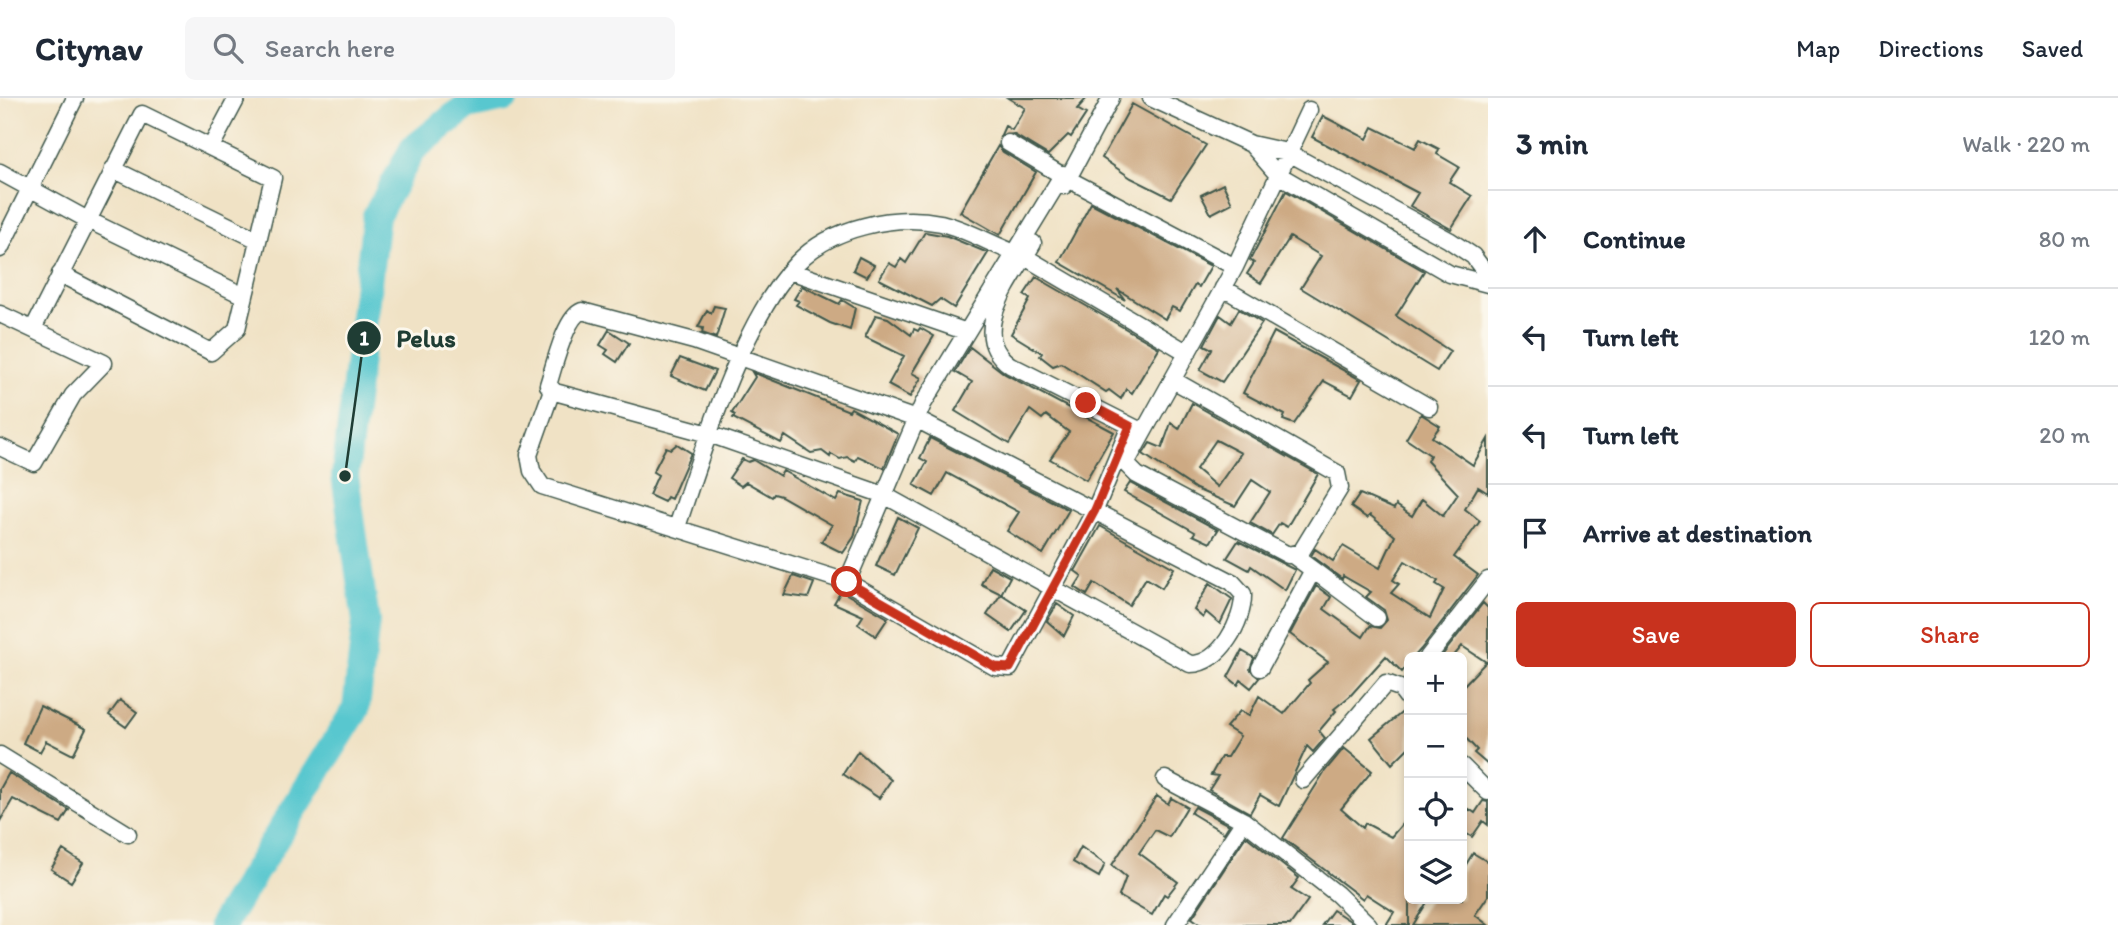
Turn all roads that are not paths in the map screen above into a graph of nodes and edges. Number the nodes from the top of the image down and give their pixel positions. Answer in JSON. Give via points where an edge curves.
{"nodes":[{"id":1,"x":75,"y":98,"type":"edge"},
{"id":2,"x":237,"y":98,"type":"edge"},
{"id":3,"x":1111,"y":98,"type":"edge"},
{"id":4,"x":1151,"y":98,"type":"edge"},
{"id":5,"x":1309,"y":110,"type":"dead end"},
{"id":6,"x":1009,"y":143,"type":"dead end"},
{"id":7,"x":1251,"y":144,"type":"junction"},
{"id":8,"x":211,"y":148,"type":"junction"},
{"id":9,"x":1287,"y":152,"type":"junction"},
{"id":10,"x":113,"y":169,"type":"junction"},
{"id":11,"x":0,"y":172,"type":"edge"},
{"id":12,"x":1277,"y":174,"type":"junction"},
{"id":13,"x":1065,"y":176,"type":"junction"},
{"id":14,"x":30,"y":188,"type":"junction"},
{"id":15,"x":86,"y":219,"type":"junction"},
{"id":16,"x":258,"y":240,"type":"junction"},
{"id":17,"x":1454,"y":243,"type":"junction"},
{"id":18,"x":0,"y":249,"type":"edge"},
{"id":19,"x":1020,"y":255,"type":"junction"},
{"id":20,"x":1235,"y":267,"type":"junction"},
{"id":21,"x":1440,"y":268,"type":"junction"},
{"id":22,"x":790,"y":271,"type":"junction"},
{"id":23,"x":60,"y":274,"type":"junction"},
{"id":24,"x":1488,"y":276,"type":"edge"},
{"id":25,"x":1488,"y":284,"type":"edge"},
{"id":26,"x":1223,"y":288,"type":"junction"},
{"id":27,"x":244,"y":296,"type":"junction"},
{"id":28,"x":0,"y":314,"type":"edge"},
{"id":29,"x":33,"y":329,"type":"junction"},
{"id":30,"x":967,"y":332,"type":"junction"},
{"id":31,"x":1188,"y":353,"type":"junction"},
{"id":32,"x":741,"y":358,"type":"junction"},
{"id":33,"x":1173,"y":380,"type":"junction"},
{"id":34,"x":552,"y":390,"type":"junction"},
{"id":35,"x":1429,"y":407,"type":"dead end"},
{"id":36,"x":916,"y":419,"type":"junction"},
{"id":37,"x":1137,"y":429,"type":"junction"},
{"id":38,"x":709,"y":434,"type":"junction"},
{"id":39,"x":0,"y":447,"type":"edge"},
{"id":40,"x":884,"y":495,"type":"junction"},
{"id":41,"x":1095,"y":510,"type":"junction"},
{"id":42,"x":677,"y":527,"type":"junction"},
{"id":43,"x":1294,"y":556,"type":"junction"},
{"id":44,"x":1313,"y":570,"type":"junction"},
{"id":45,"x":1488,"y":580,"type":"edge"},
{"id":46,"x":847,"y":582,"type":"junction"},
{"id":47,"x":1054,"y":586,"type":"junction"},
{"id":48,"x":1377,"y":618,"type":"dead end"},
{"id":49,"x":1433,"y":652,"type":"edge"},
{"id":50,"x":1260,"y":668,"type":"dead end"},
{"id":51,"x":1404,"y":691,"type":"edge"},
{"id":52,"x":0,"y":755,"type":"edge"},
{"id":53,"x":1467,"y":771,"type":"edge"},
{"id":54,"x":1165,"y":779,"type":"dead end"},
{"id":55,"x":1303,"y":780,"type":"dead end"},
{"id":56,"x":1488,"y":792,"type":"edge"},
{"id":57,"x":1244,"y":821,"type":"junction"},
{"id":58,"x":128,"y":834,"type":"dead end"},
{"id":59,"x":1175,"y":925,"type":"edge"},
{"id":60,"x":1369,"y":925,"type":"edge"}],
"edges":[{"from":1,"to":14,"type":"street"},
{"from":2,"to":8,"type":"street"},
{"from":3,"to":13,"type":"street"},
{"from":4,"to":7,"type":"street"},
{"from":5,"to":9,"type":"street"},
{"from":6,"to":13,"type":"street"},
{"from":7,"to":9,"type":"street"},
{"from":7,"to":12,"type":"street"},
{"from":8,"to":10,"type":"street","via":[[142,114]]},
{"from":8,"to":16,"type":"street","via":[[273,178]]},
{"from":9,"to":12,"type":"street"},
{"from":9,"to":17,"type":"street"},
{"from":10,"to":15,"type":"street"},
{"from":10,"to":16,"type":"street"},
{"from":11,"to":14,"type":"street"},
{"from":12,"to":20,"type":"street"},
{"from":12,"to":21,"type":"street"},
{"from":13,"to":19,"type":"street"},
{"from":13,"to":20,"type":"street"},
{"from":14,"to":15,"type":"street"},
{"from":14,"to":18,"type":"street"},
{"from":15,"to":23,"type":"street"},
{"from":15,"to":27,"type":"street"},
{"from":16,"to":27,"type":"street"},
{"from":17,"to":21,"type":"street"},
{"from":17,"to":24,"type":"street","via":[[1473,256]]},
{"from":19,"to":22,"type":"street","via":[[943,224],[887,222],[826,242]]},
{"from":19,"to":30,"type":"street"},
{"from":19,"to":31,"type":"street"},
{"from":19,"to":37,"type":"street","via":[[993,313],[992,348],[1016,368]]},
{"from":20,"to":26,"type":"street"},
{"from":21,"to":25,"type":"street","via":[[1463,280]]},
{"from":22,"to":30,"type":"street"},
{"from":22,"to":32,"type":"street","via":[[774,290]]},
{"from":23,"to":27,"type":"street","via":[[211,352],[237,329]]},
{"from":23,"to":29,"type":"street"},
{"from":26,"to":31,"type":"street"},
{"from":26,"to":35,"type":"street"},
{"from":28,"to":29,"type":"street"},
{"from":29,"to":39,"type":"street","via":[[104,363],[73,395],[34,463]]},
{"from":30,"to":36,"type":"street"},
{"from":31,"to":33,"type":"street"},
{"from":32,"to":34,"type":"street","via":[[582,311],[570,321],[548,385]]},
{"from":32,"to":36,"type":"street"},
{"from":32,"to":38,"type":"street"},
{"from":33,"to":37,"type":"street"},
{"from":33,"to":43,"type":"street","via":[[1336,473],[1340,488],[1306,545]]},
{"from":34,"to":38,"type":"street"},
{"from":34,"to":42,"type":"street","via":[[528,455],[542,486]]},
{"from":36,"to":40,"type":"street"},
{"from":36,"to":41,"type":"street"},
{"from":37,"to":41,"type":"street"},
{"from":37,"to":43,"type":"street","via":[[1129,469]]},
{"from":38,"to":40,"type":"street"},
{"from":38,"to":42,"type":"street"},
{"from":40,"to":46,"type":"street"},
{"from":40,"to":47,"type":"street"},
{"from":41,"to":47,"type":"street"},
{"from":41,"to":47,"type":"street","via":[[1232,582],[1243,594],[1243,605],[1226,641],[1211,659],[1190,664]]},
{"from":42,"to":46,"type":"street"},
{"from":43,"to":44,"type":"street"},
{"from":44,"to":48,"type":"street"},
{"from":44,"to":50,"type":"street"},
{"from":45,"to":49,"type":"street"},
{"from":46,"to":47,"type":"street","via":[[1005,669],[1010,668]]},
{"from":51,"to":55,"type":"street","via":[[1386,683]]},
{"from":52,"to":58,"type":"street"},
{"from":53,"to":56,"type":"street"},
{"from":54,"to":57,"type":"street"},
{"from":57,"to":59,"type":"street"},
{"from":57,"to":60,"type":"street"}]}
